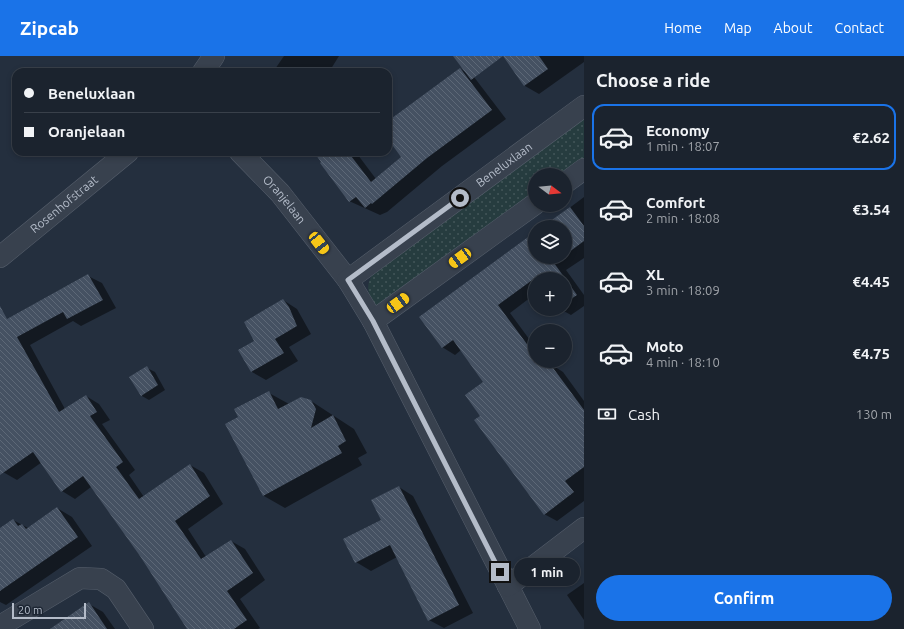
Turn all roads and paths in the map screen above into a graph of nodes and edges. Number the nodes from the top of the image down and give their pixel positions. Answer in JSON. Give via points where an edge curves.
{"nodes":[{"id":1,"x":214,"y":56,"type":"edge"},
{"id":2,"x":206,"y":68,"type":"edge"},
{"id":3,"x":584,"y":106,"type":"edge"},
{"id":4,"x":123,"y":156,"type":"edge"},
{"id":5,"x":244,"y":156,"type":"edge"},
{"id":6,"x":584,"y":169,"type":"edge"},
{"id":7,"x":572,"y":178,"type":"edge"},
{"id":8,"x":528,"y":209,"type":"edge"},
{"id":9,"x":0,"y":257,"type":"edge"},
{"id":10,"x":348,"y":280,"type":"junction"},
{"id":11,"x":373,"y":321,"type":"junction"},
{"id":12,"x":584,"y":528,"type":"edge"},
{"id":13,"x":508,"y":586,"type":"junction"},
{"id":14,"x":0,"y":626,"type":"edge"},
{"id":15,"x":143,"y":629,"type":"edge"},
{"id":16,"x":530,"y":629,"type":"edge"}],
"edges":[{"from":1,"to":2,"type":"street"},
{"from":3,"to":10,"type":"street","name":"Beneluxlaan"},
{"from":4,"to":9,"type":"street","name":"Rosenhofstraat"},
{"from":5,"to":10,"type":"street","name":"Oranjelaan","via":[[280,193]]},
{"from":6,"to":7,"type":"street"},
{"from":8,"to":11,"type":"street"},
{"from":10,"to":11,"type":"street","name":"Oranjelaan"},
{"from":11,"to":13,"type":"street","name":"Oranjelaan"},
{"from":12,"to":13,"type":"street"},
{"from":13,"to":16,"type":"street","name":"Oranjelaan"},
{"from":14,"to":15,"type":"street","via":[[80,578],[101,579],[116,588]]}]}
